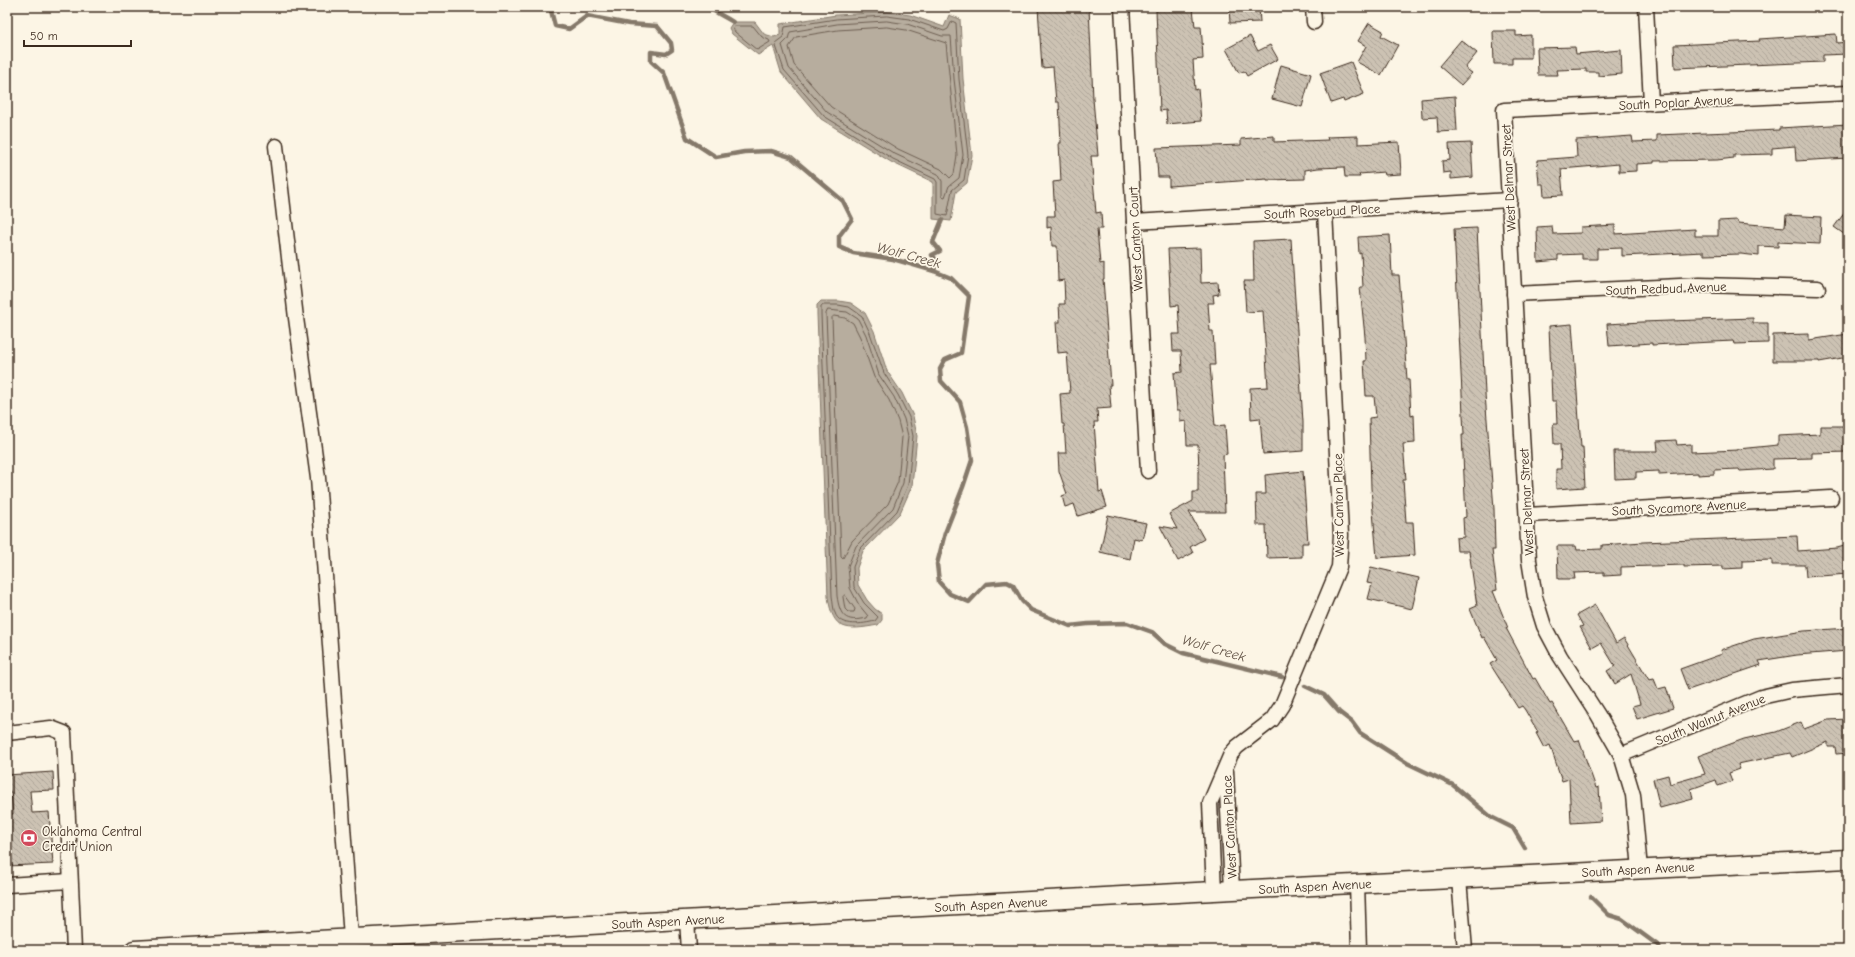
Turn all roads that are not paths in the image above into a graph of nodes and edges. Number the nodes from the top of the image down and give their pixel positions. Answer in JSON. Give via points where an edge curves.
{"nodes":[{"id":1,"x":1122,"y":7,"type":"edge"},
{"id":2,"x":1314,"y":7,"type":"edge"},
{"id":3,"x":1646,"y":7,"type":"edge"},
{"id":4,"x":1314,"y":22,"type":"dead end"},
{"id":5,"x":1848,"y":93,"type":"edge"},
{"id":6,"x":1651,"y":103,"type":"junction"},
{"id":7,"x":1504,"y":110,"type":"joint"},
{"id":8,"x":276,"y":146,"type":"dead end"},
{"id":9,"x":1510,"y":200,"type":"junction"},
{"id":10,"x":1325,"y":211,"type":"junction"},
{"id":11,"x":1134,"y":222,"type":"junction"},
{"id":12,"x":1818,"y":288,"type":"dead end"},
{"id":13,"x":1514,"y":294,"type":"junction"},
{"id":14,"x":1148,"y":471,"type":"dead end"},
{"id":15,"x":1831,"y":498,"type":"dead end"},
{"id":16,"x":1527,"y":515,"type":"junction"},
{"id":17,"x":1848,"y":685,"type":"edge"},
{"id":18,"x":7,"y":733,"type":"edge"},
{"id":19,"x":1621,"y":755,"type":"junction"},
{"id":20,"x":1225,"y":765,"type":"junction"},
{"id":21,"x":1848,"y":859,"type":"edge"},
{"id":22,"x":1640,"y":869,"type":"junction"},
{"id":23,"x":1459,"y":879,"type":"junction"},
{"id":24,"x":70,"y":881,"type":"junction"},
{"id":25,"x":1357,"y":883,"type":"junction"},
{"id":26,"x":7,"y":885,"type":"edge"},
{"id":27,"x":1232,"y":890,"type":"junction"},
{"id":28,"x":1214,"y":891,"type":"junction"},
{"id":29,"x":687,"y":920,"type":"junction"},
{"id":30,"x":351,"y":938,"type":"junction"},
{"id":31,"x":329,"y":945,"type":"edge"},
{"id":32,"x":74,"y":950,"type":"edge"},
{"id":33,"x":134,"y":950,"type":"edge"},
{"id":34,"x":689,"y":950,"type":"edge"},
{"id":35,"x":1359,"y":950,"type":"edge"},
{"id":36,"x":1465,"y":950,"type":"edge"}],
"edges":[{"from":1,"to":11,"type":"street","name":"West Canton Court"},
{"from":2,"to":4,"type":"street"},
{"from":3,"to":6,"type":"street"},
{"from":5,"to":6,"type":"street","name":"South Poplar Avenue"},
{"from":6,"to":7,"type":"street","name":"South Poplar Avenue"},
{"from":7,"to":9,"type":"street","name":"West Delmar Street"},
{"from":8,"to":30,"type":"street","via":[[318,478]]},
{"from":9,"to":10,"type":"street","name":"South Rosebud Place"},
{"from":9,"to":13,"type":"street","name":"West Delmar Street"},
{"from":10,"to":11,"type":"street","name":"South Rosebud Place"},
{"from":10,"to":20,"type":"street","name":"West Canton Place","via":[[1341,535],[1338,567],[1282,705],[1272,720],[1237,747]]},
{"from":11,"to":14,"type":"street","name":"West Canton Court"},
{"from":12,"to":13,"type":"street","name":"South Redbud Avenue","via":[[1700,285]]},
{"from":13,"to":16,"type":"street","name":"West Delmar Street"},
{"from":15,"to":16,"type":"street","name":"South Sycamore Avenue"},
{"from":16,"to":19,"type":"street","name":"West Delmar Street","via":[[1529,560],[1535,597],[1544,626]]},
{"from":17,"to":19,"type":"street","name":"South Walnut Avenue","via":[[1792,690],[1761,697]]},
{"from":18,"to":24,"type":"street","via":[[52,728],[64,733]]},
{"from":19,"to":22,"type":"street","name":"West Delmar Street","via":[[1633,795]]},
{"from":20,"to":27,"type":"street","name":"West Canton Place"},
{"from":20,"to":28,"type":"street","name":"West Canton Place","via":[[1210,803]]},
{"from":21,"to":22,"type":"main road","name":"South Aspen Avenue"},
{"from":22,"to":23,"type":"main road","name":"South Aspen Avenue"},
{"from":23,"to":25,"type":"main road","name":"South Aspen Avenue"},
{"from":23,"to":36,"type":"street"},
{"from":24,"to":26,"type":"street"},
{"from":24,"to":32,"type":"street"},
{"from":25,"to":27,"type":"main road","name":"South Aspen Avenue"},
{"from":25,"to":35,"type":"street"},
{"from":27,"to":28,"type":"main road","name":"South Aspen Avenue"},
{"from":28,"to":29,"type":"main road","name":"South Aspen Avenue"},
{"from":29,"to":30,"type":"main road","name":"South Aspen Avenue"},
{"from":29,"to":34,"type":"street"},
{"from":30,"to":31,"type":"main road","name":"South Aspen Avenue"},
{"from":31,"to":33,"type":"main road","name":"South Aspen Avenue"}]}
